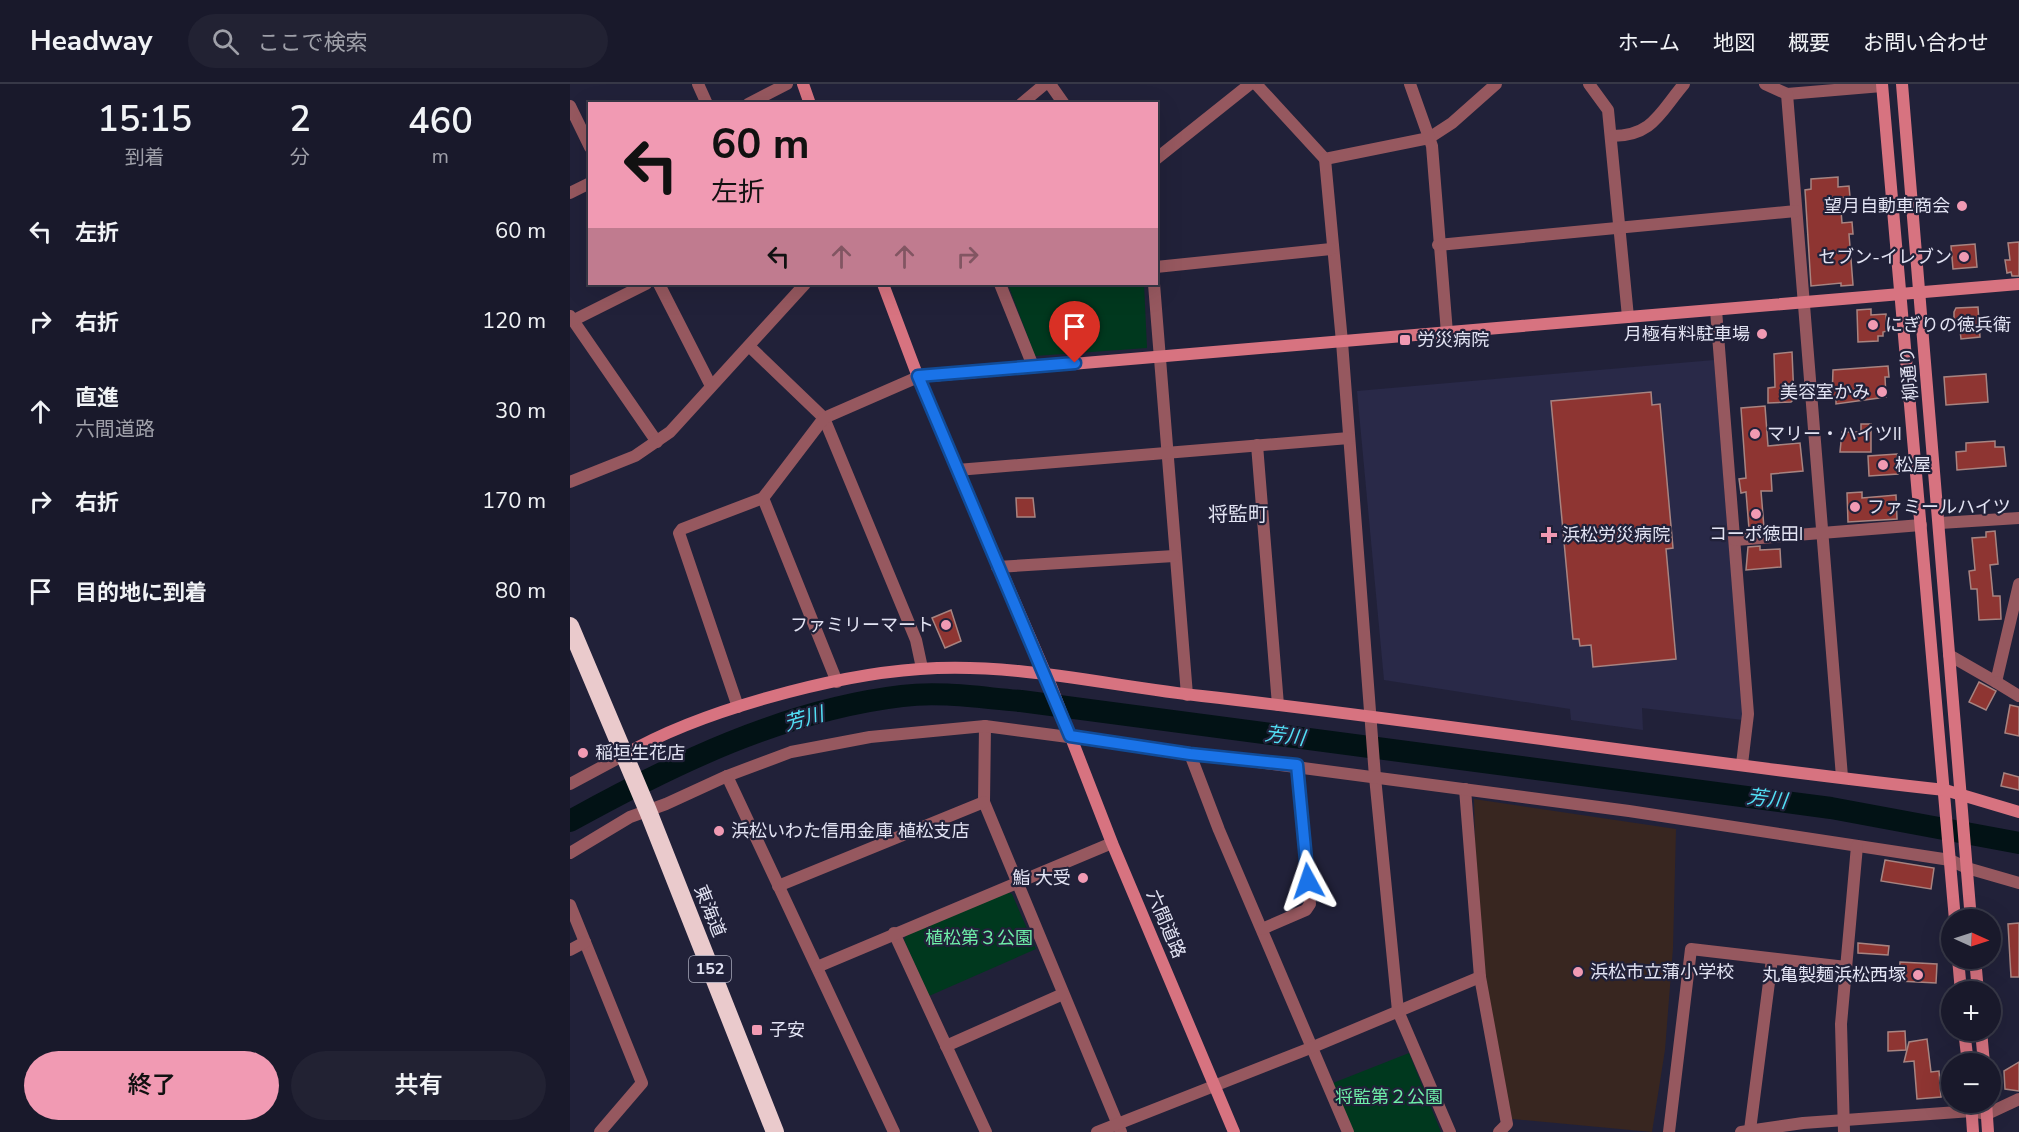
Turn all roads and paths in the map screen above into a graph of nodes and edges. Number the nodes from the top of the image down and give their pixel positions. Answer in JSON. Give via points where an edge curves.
{"nodes":[{"id":1,"x":698,"y":84,"type":"edge"},
{"id":2,"x":786,"y":84,"type":"edge"},
{"id":3,"x":803,"y":84,"type":"edge"},
{"id":4,"x":1047,"y":84,"type":"edge"},
{"id":5,"x":1250,"y":84,"type":"edge"},
{"id":6,"x":1256,"y":84,"type":"edge"},
{"id":7,"x":1410,"y":84,"type":"edge"},
{"id":8,"x":1496,"y":84,"type":"edge"},
{"id":9,"x":1589,"y":84,"type":"edge"},
{"id":10,"x":1684,"y":84,"type":"edge"},
{"id":11,"x":1765,"y":84,"type":"edge"},
{"id":12,"x":1902,"y":84,"type":"edge"},
{"id":13,"x":1882,"y":85,"type":"edge"},
{"id":14,"x":1787,"y":94,"type":"junction"},
{"id":15,"x":706,"y":102,"type":"edge"},
{"id":16,"x":752,"y":102,"type":"edge"},
{"id":17,"x":809,"y":102,"type":"edge"},
{"id":18,"x":1024,"y":102,"type":"edge"},
{"id":19,"x":1062,"y":102,"type":"edge"},
{"id":20,"x":570,"y":106,"type":"edge"},
{"id":21,"x":1612,"y":136,"type":"junction"},
{"id":22,"x":1429,"y":138,"type":"junction"},
{"id":23,"x":588,"y":143,"type":"edge"},
{"id":24,"x":1158,"y":157,"type":"edge"},
{"id":25,"x":1325,"y":159,"type":"junction"},
{"id":26,"x":588,"y":184,"type":"edge"},
{"id":27,"x":570,"y":193,"type":"edge"},
{"id":28,"x":1796,"y":211,"type":"junction"},
{"id":29,"x":1621,"y":227,"type":"junction"},
{"id":30,"x":1438,"y":244,"type":"junction"},
{"id":31,"x":1331,"y":249,"type":"junction"},
{"id":32,"x":1158,"y":267,"type":"edge"},
{"id":33,"x":644,"y":285,"type":"edge"},
{"id":34,"x":660,"y":285,"type":"edge"},
{"id":35,"x":883,"y":285,"type":"edge"},
{"id":36,"x":1000,"y":285,"type":"edge"},
{"id":37,"x":1154,"y":285,"type":"edge"},
{"id":38,"x":2019,"y":285,"type":"edge"},
{"id":39,"x":799,"y":286,"type":"edge"},
{"id":40,"x":1920,"y":293,"type":"junction"},
{"id":41,"x":1901,"y":295,"type":"junction"},
{"id":42,"x":1804,"y":303,"type":"junction"},
{"id":43,"x":1716,"y":310,"type":"junction"},
{"id":44,"x":1629,"y":316,"type":"junction"},
{"id":45,"x":572,"y":318,"type":"edge"},
{"id":46,"x":1447,"y":333,"type":"junction"},
{"id":47,"x":1342,"y":342,"type":"junction"},
{"id":48,"x":750,"y":347,"type":"junction"},
{"id":49,"x":1160,"y":358,"type":"junction"},
{"id":50,"x":1033,"y":366,"type":"junction"},
{"id":51,"x":918,"y":376,"type":"junction"},
{"id":52,"x":711,"y":386,"type":"junction"},
{"id":53,"x":824,"y":418,"type":"junction"},
{"id":54,"x":1349,"y":438,"type":"junction"},
{"id":55,"x":657,"y":442,"type":"junction"},
{"id":56,"x":1257,"y":445,"type":"junction"},
{"id":57,"x":1167,"y":451,"type":"junction"},
{"id":58,"x":957,"y":470,"type":"junction"},
{"id":59,"x":570,"y":482,"type":"edge"},
{"id":60,"x":763,"y":498,"type":"junction"},
{"id":61,"x":2019,"y":518,"type":"edge"},
{"id":62,"x":1940,"y":524,"type":"junction"},
{"id":63,"x":1921,"y":525,"type":"junction"},
{"id":64,"x":1823,"y":533,"type":"junction"},
{"id":65,"x":1735,"y":540,"type":"junction"},
{"id":66,"x":1174,"y":556,"type":"junction"},
{"id":67,"x":997,"y":567,"type":"junction"},
{"id":68,"x":2019,"y":584,"type":"edge"},
{"id":69,"x":570,"y":626,"type":"edge"},
{"id":70,"x":1950,"y":655,"type":"junction"},
{"id":71,"x":922,"y":669,"type":"junction"},
{"id":72,"x":1045,"y":674,"type":"junction"},
{"id":73,"x":837,"y":682,"type":"junction"},
{"id":74,"x":1996,"y":682,"type":"junction"},
{"id":75,"x":1187,"y":695,"type":"junction"},
{"id":76,"x":2019,"y":696,"type":"edge"},
{"id":77,"x":1278,"y":705,"type":"junction"},
{"id":78,"x":738,"y":707,"type":"junction"},
{"id":79,"x":1370,"y":720,"type":"junction"},
{"id":80,"x":985,"y":726,"type":"junction"},
{"id":81,"x":1069,"y":733,"type":"junction"},
{"id":82,"x":1190,"y":754,"type":"junction"},
{"id":83,"x":626,"y":759,"type":"junction"},
{"id":84,"x":1742,"y":764,"type":"junction"},
{"id":85,"x":1297,"y":765,"type":"junction"},
{"id":86,"x":1374,"y":774,"type":"junction"},
{"id":87,"x":727,"y":776,"type":"junction"},
{"id":88,"x":1842,"y":777,"type":"junction"},
{"id":89,"x":570,"y":784,"type":"edge"},
{"id":90,"x":1465,"y":789,"type":"junction"},
{"id":91,"x":1945,"y":795,"type":"junction"},
{"id":92,"x":1961,"y":799,"type":"junction"},
{"id":93,"x":984,"y":802,"type":"junction"},
{"id":94,"x":646,"y":808,"type":"junction"},
{"id":95,"x":2019,"y":812,"type":"edge"},
{"id":96,"x":1112,"y":843,"type":"junction"},
{"id":97,"x":1857,"y":846,"type":"junction"},
{"id":98,"x":570,"y":853,"type":"edge"},
{"id":99,"x":1950,"y":857,"type":"junction"},
{"id":100,"x":1966,"y":864,"type":"junction"},
{"id":101,"x":1018,"y":883,"type":"junction"},
{"id":102,"x":2019,"y":883,"type":"edge"},
{"id":103,"x":778,"y":886,"type":"junction"},
{"id":104,"x":570,"y":905,"type":"edge"},
{"id":105,"x":1954,"y":909,"type":"edge"},
{"id":106,"x":1970,"y":909,"type":"edge"},
{"id":107,"x":1262,"y":929,"type":"junction"},
{"id":108,"x":894,"y":933,"type":"junction"},
{"id":109,"x":585,"y":942,"type":"junction"},
{"id":110,"x":570,"y":950,"type":"edge"},
{"id":111,"x":1772,"y":959,"type":"junction"},
{"id":112,"x":817,"y":967,"type":"junction"},
{"id":113,"x":1846,"y":967,"type":"junction"},
{"id":114,"x":1480,"y":977,"type":"junction"},
{"id":115,"x":1063,"y":994,"type":"junction"},
{"id":116,"x":1398,"y":1011,"type":"junction"},
{"id":117,"x":946,"y":1046,"type":"junction"},
{"id":118,"x":1313,"y":1047,"type":"junction"},
{"id":119,"x":1214,"y":1086,"type":"junction"},
{"id":120,"x":2019,"y":1099,"type":"edge"},
{"id":121,"x":2001,"y":1104,"type":"edge"},
{"id":122,"x":1941,"y":1112,"type":"edge"},
{"id":123,"x":1972,"y":1113,"type":"edge"},
{"id":124,"x":1987,"y":1113,"type":"edge"},
{"id":125,"x":1844,"y":1126,"type":"edge"},
{"id":126,"x":1119,"y":1128,"type":"edge"},
{"id":127,"x":1745,"y":1131,"type":"edge"},
{"id":128,"x":600,"y":1132,"type":"edge"},
{"id":129,"x":775,"y":1132,"type":"edge"},
{"id":130,"x":894,"y":1132,"type":"edge"},
{"id":131,"x":986,"y":1132,"type":"edge"},
{"id":132,"x":1097,"y":1132,"type":"edge"},
{"id":133,"x":1234,"y":1132,"type":"edge"},
{"id":134,"x":1348,"y":1132,"type":"edge"},
{"id":135,"x":1450,"y":1132,"type":"edge"},
{"id":136,"x":1499,"y":1132,"type":"edge"},
{"id":137,"x":1670,"y":1132,"type":"edge"},
{"id":138,"x":1973,"y":1132,"type":"edge"},
{"id":139,"x":1988,"y":1132,"type":"edge"}],
"edges":[{"from":1,"to":15,"type":"street"},
{"from":2,"to":16,"type":"street"},
{"from":3,"to":17,"type":"street"},
{"from":4,"to":18,"type":"street"},
{"from":4,"to":19,"type":"street"},
{"from":5,"to":24,"type":"street"},
{"from":6,"to":25,"type":"street"},
{"from":7,"to":22,"type":"street"},
{"from":8,"to":22,"type":"street"},
{"from":9,"to":21,"type":"street","via":[[1606,106]]},
{"from":10,"to":21,"type":"street","via":[[1648,128]]},
{"from":11,"to":14,"type":"street"},
{"from":12,"to":40,"type":"street","name":"柳通り"},
{"from":13,"to":14,"type":"street"},
{"from":13,"to":41,"type":"street","name":"柳通り"},
{"from":14,"to":28,"type":"street"},
{"from":20,"to":23,"type":"street"},
{"from":21,"to":29,"type":"street"},
{"from":22,"to":25,"type":"street"},
{"from":22,"to":30,"type":"street"},
{"from":25,"to":31,"type":"street"},
{"from":26,"to":27,"type":"street"},
{"from":28,"to":29,"type":"street"},
{"from":28,"to":42,"type":"street"},
{"from":29,"to":30,"type":"street"},
{"from":29,"to":44,"type":"street"},
{"from":30,"to":46,"type":"street"},
{"from":31,"to":32,"type":"street"},
{"from":31,"to":47,"type":"street"},
{"from":33,"to":45,"type":"street"},
{"from":34,"to":52,"type":"street"},
{"from":35,"to":51,"type":"street"},
{"from":36,"to":50,"type":"street"},
{"from":37,"to":49,"type":"street"},
{"from":38,"to":40,"type":"street"},
{"from":39,"to":48,"type":"street"},
{"from":40,"to":41,"type":"street"},
{"from":40,"to":62,"type":"street","name":"柳通り"},
{"from":41,"to":42,"type":"street"},
{"from":41,"to":63,"type":"street","name":"柳通り"},
{"from":42,"to":43,"type":"street"},
{"from":42,"to":64,"type":"street"},
{"from":43,"to":44,"type":"street"},
{"from":43,"to":65,"type":"street"},
{"from":44,"to":46,"type":"street"},
{"from":45,"to":55,"type":"street"},
{"from":46,"to":47,"type":"street"},
{"from":47,"to":49,"type":"street"},
{"from":47,"to":54,"type":"street"},
{"from":48,"to":52,"type":"street"},
{"from":48,"to":53,"type":"street"},
{"from":49,"to":50,"type":"street"},
{"from":49,"to":57,"type":"street"},
{"from":50,"to":51,"type":"street"},
{"from":51,"to":53,"type":"street"},
{"from":51,"to":58,"type":"street"},
{"from":52,"to":55,"type":"street"},
{"from":53,"to":60,"type":"street"},
{"from":53,"to":71,"type":"street","via":[[916,639]]},
{"from":54,"to":56,"type":"street"},
{"from":54,"to":79,"type":"street"},
{"from":55,"to":59,"type":"street","via":[[635,456]]},
{"from":56,"to":57,"type":"street"},
{"from":56,"to":77,"type":"street"},
{"from":57,"to":58,"type":"street"},
{"from":57,"to":66,"type":"street"},
{"from":58,"to":67,"type":"street"},
{"from":60,"to":73,"type":"street"},
{"from":60,"to":78,"type":"street","via":[[679,533]]},
{"from":61,"to":62,"type":"street"},
{"from":62,"to":70,"type":"street","name":"柳通り"},
{"from":63,"to":64,"type":"street"},
{"from":63,"to":91,"type":"street","name":"柳通り"},
{"from":64,"to":65,"type":"street"},
{"from":64,"to":88,"type":"street"},
{"from":65,"to":84,"type":"street","via":[[1748,714]]},
{"from":66,"to":67,"type":"street"},
{"from":66,"to":75,"type":"street"},
{"from":67,"to":72,"type":"street"},
{"from":68,"to":74,"type":"street"},
{"from":69,"to":83,"type":"highway","number":"152"},
{"from":70,"to":74,"type":"street"},
{"from":70,"to":92,"type":"street","name":"柳通り"},
{"from":71,"to":72,"type":"street"},
{"from":71,"to":73,"type":"street"},
{"from":72,"to":75,"type":"street"},
{"from":72,"to":81,"type":"street","name":"六間道路"},
{"from":73,"to":78,"type":"street"},
{"from":74,"to":76,"type":"street"},
{"from":75,"to":77,"type":"street"},
{"from":77,"to":79,"type":"street"},
{"from":78,"to":83,"type":"street","via":[[640,745]]},
{"from":79,"to":84,"type":"street"},
{"from":79,"to":86,"type":"street"},
{"from":80,"to":81,"type":"street"},
{"from":80,"to":87,"type":"street","via":[[870,737],[791,752]]},
{"from":80,"to":93,"type":"street"},
{"from":81,"to":82,"type":"street"},
{"from":81,"to":96,"type":"street","name":"六間道路"},
{"from":82,"to":85,"type":"street"},
{"from":82,"to":107,"type":"street"},
{"from":83,"to":89,"type":"street"},
{"from":83,"to":94,"type":"highway","number":"152"},
{"from":84,"to":88,"type":"street"},
{"from":85,"to":86,"type":"street"},
{"from":85,"to":107,"type":"street","via":[[1310,904],[1306,910]]},
{"from":86,"to":90,"type":"street"},
{"from":86,"to":116,"type":"street"},
{"from":87,"to":94,"type":"street"},
{"from":87,"to":103,"type":"street"},
{"from":88,"to":91,"type":"street"},
{"from":90,"to":97,"type":"street"},
{"from":90,"to":114,"type":"street"},
{"from":91,"to":92,"type":"street"},
{"from":91,"to":99,"type":"street","name":"柳通り"},
{"from":92,"to":95,"type":"street"},
{"from":92,"to":100,"type":"street","name":"柳通り"},
{"from":93,"to":101,"type":"street"},
{"from":93,"to":103,"type":"street"},
{"from":94,"to":98,"type":"street"},
{"from":94,"to":129,"type":"highway","name":"東海道","number":"152"},
{"from":96,"to":101,"type":"street"},
{"from":96,"to":119,"type":"street","name":"六間道路"},
{"from":97,"to":99,"type":"street"},
{"from":97,"to":113,"type":"street"},
{"from":99,"to":100,"type":"street"},
{"from":99,"to":105,"type":"street"},
{"from":100,"to":102,"type":"street"},
{"from":100,"to":106,"type":"street"},
{"from":101,"to":108,"type":"street"},
{"from":101,"to":115,"type":"street"},
{"from":103,"to":112,"type":"street"},
{"from":104,"to":109,"type":"street"},
{"from":107,"to":118,"type":"street"},
{"from":108,"to":112,"type":"street"},
{"from":108,"to":117,"type":"street"},
{"from":109,"to":110,"type":"street"},
{"from":109,"to":128,"type":"street","via":[[642,1083]]},
{"from":111,"to":113,"type":"street"},
{"from":111,"to":127,"type":"street"},
{"from":111,"to":137,"type":"street","via":[[1691,949]]},
{"from":112,"to":130,"type":"street"},
{"from":113,"to":125,"type":"street","via":[[1841,1024]]},
{"from":114,"to":116,"type":"street"},
{"from":114,"to":136,"type":"street","via":[[1507,1124]]},
{"from":115,"to":117,"type":"street"},
{"from":115,"to":126,"type":"street"},
{"from":116,"to":118,"type":"street"},
{"from":116,"to":135,"type":"street"},
{"from":117,"to":131,"type":"street"},
{"from":118,"to":119,"type":"street"},
{"from":118,"to":134,"type":"street"},
{"from":119,"to":126,"type":"street"},
{"from":119,"to":133,"type":"street","name":"六間道路"},
{"from":120,"to":121,"type":"street"},
{"from":122,"to":125,"type":"street"},
{"from":123,"to":138,"type":"street"},
{"from":124,"to":139,"type":"street"},
{"from":125,"to":127,"type":"street"},
{"from":126,"to":132,"type":"street"}]}
